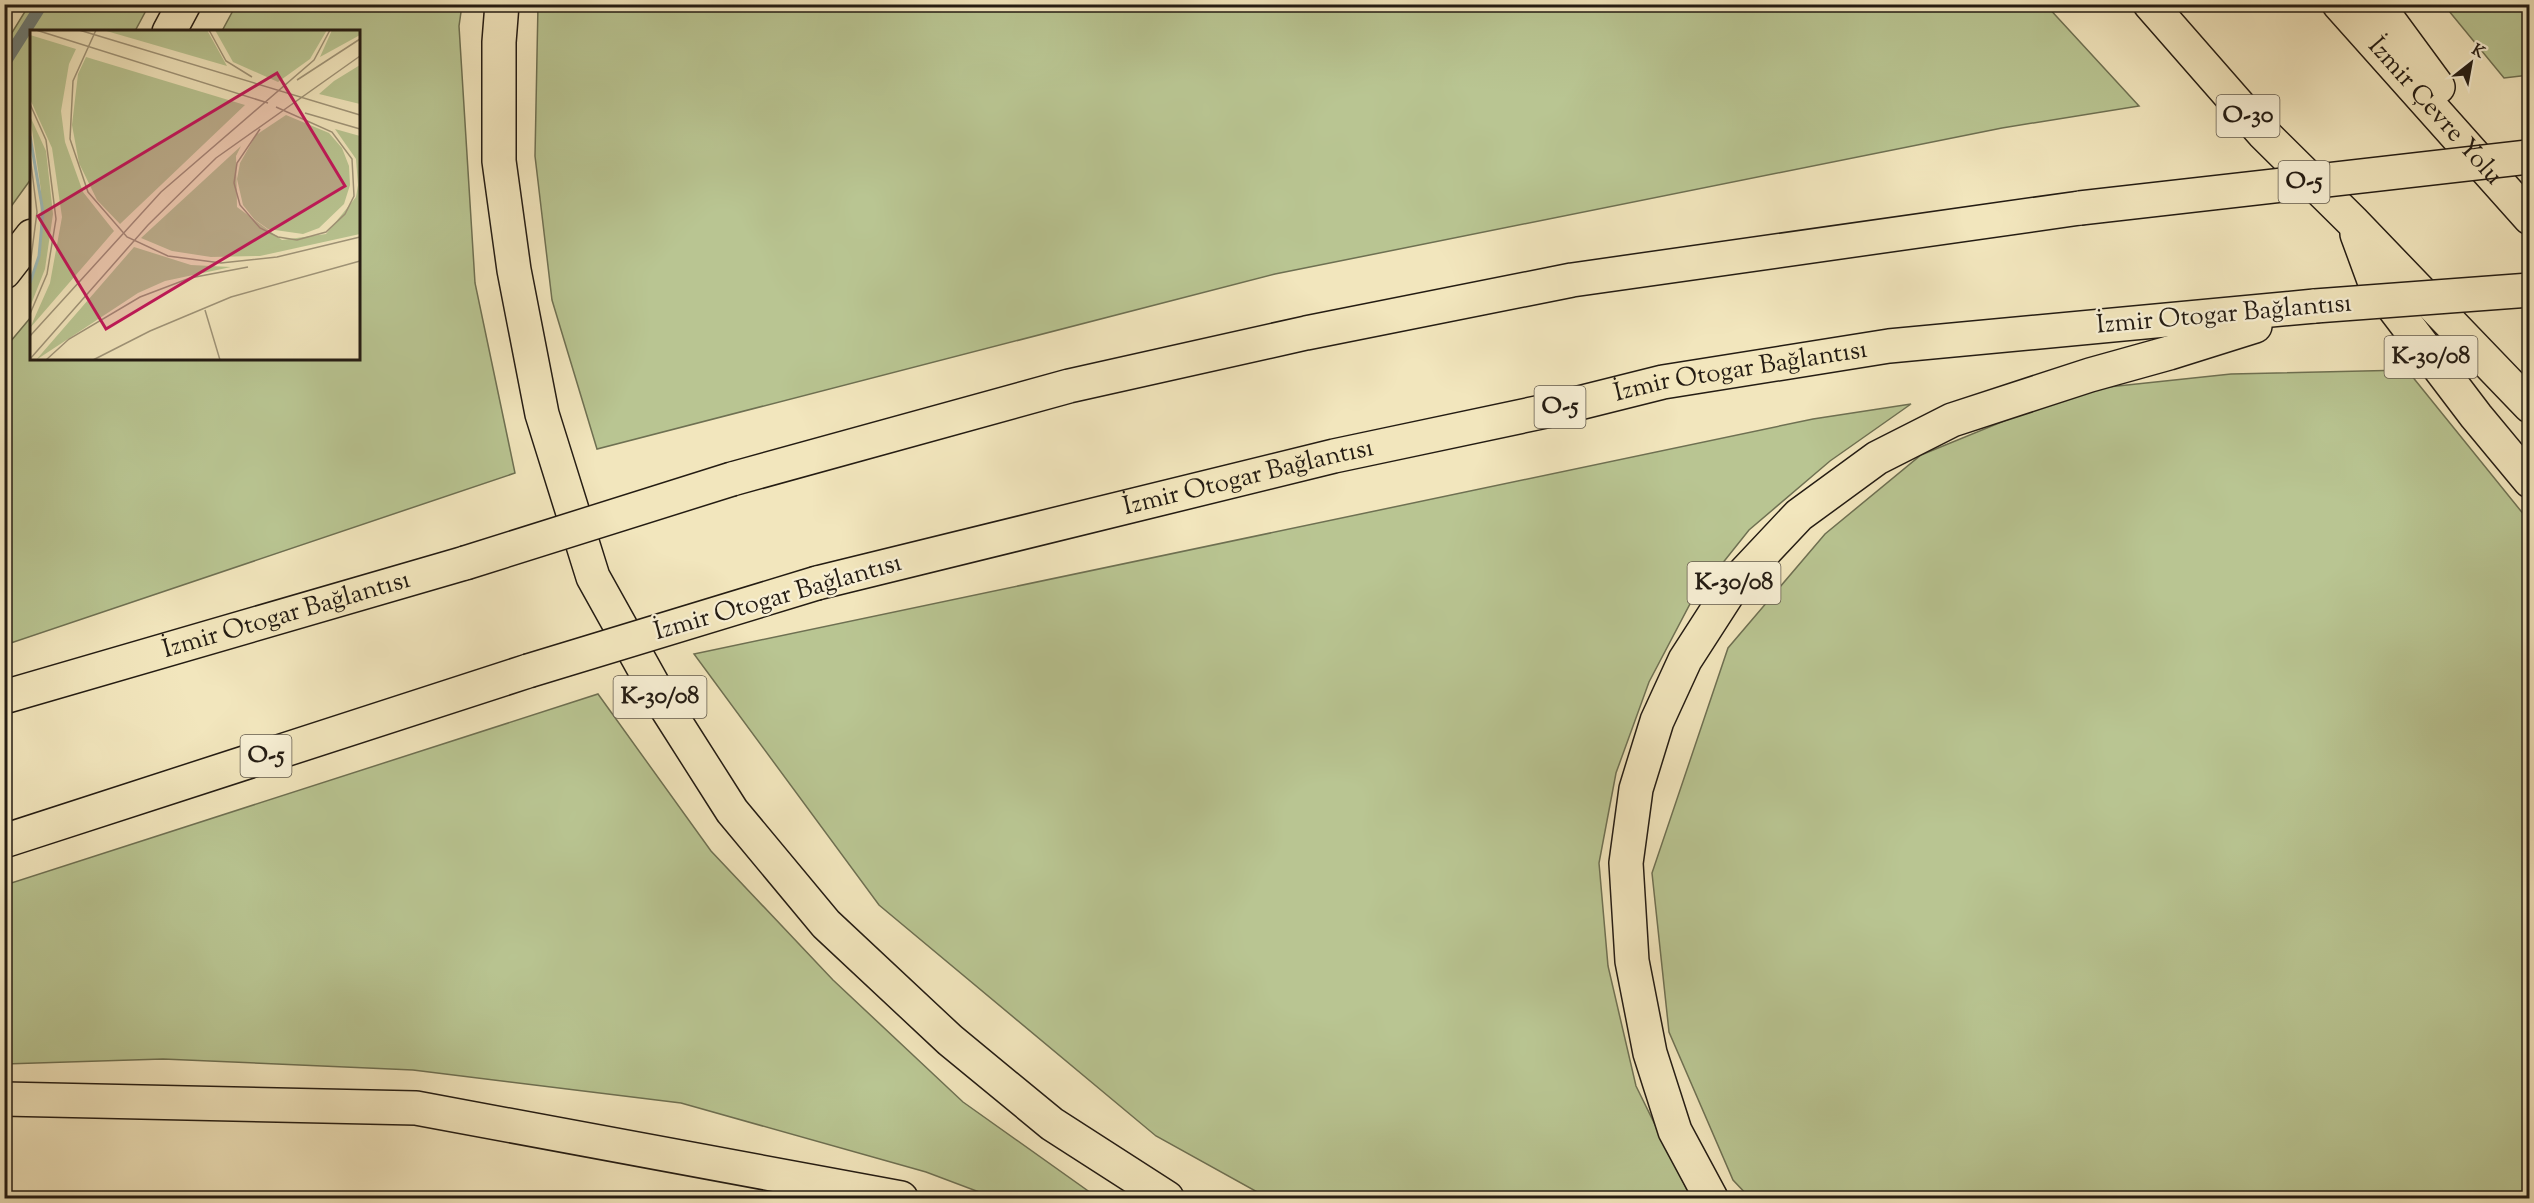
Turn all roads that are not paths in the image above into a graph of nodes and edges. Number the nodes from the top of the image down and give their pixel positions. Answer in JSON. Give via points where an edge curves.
{"nodes":[{"id":1,"x":184,"y":4,"type":"edge"},
{"id":2,"x":502,"y":4,"type":"edge"},
{"id":3,"x":2150,"y":4,"type":"edge"},
{"id":4,"x":2339,"y":4,"type":"edge"},
{"id":5,"x":2377,"y":4,"type":"edge"},
{"id":6,"x":170,"y":30,"type":"edge"},
{"id":7,"x":2529,"y":156,"type":"edge"},
{"id":8,"x":2529,"y":212,"type":"edge"},
{"id":9,"x":2529,"y":218,"type":"edge"},
{"id":10,"x":2352,"y":221,"type":"junction"},
{"id":11,"x":30,"y":239,"type":"edge"},
{"id":12,"x":4,"y":272,"type":"edge"},
{"id":13,"x":2529,"y":290,"type":"edge"},
{"id":14,"x":2315,"y":306,"type":"junction"},
{"id":15,"x":2529,"y":406,"type":"edge"},
{"id":16,"x":2529,"y":481,"type":"edge"},
{"id":17,"x":4,"y":697,"type":"edge"},
{"id":18,"x":4,"y":841,"type":"edge"},
{"id":19,"x":4,"y":1099,"type":"edge"},
{"id":20,"x":901,"y":1198,"type":"edge"},
{"id":21,"x":1167,"y":1198,"type":"edge"},
{"id":22,"x":1711,"y":1198,"type":"edge"}],
"edges":[{"from":1,"to":6,"type":"highway"},
{"from":2,"to":21,"type":"highway","number":"K-30/08","via":[[499,161],[514,270],[542,414],[593,577],[732,811],[826,924],[950,1040],[1052,1124]]},
{"from":3,"to":10,"type":"highway","number":"O-30","via":[[2263,133]]},
{"from":4,"to":9,"type":"highway","name":"İzmir Çevre Yolu"},
{"from":5,"to":8,"type":"highway"},
{"from":7,"to":17,"type":"highway","name":"İzmir Otogar Bağlantısı","number":"O-5","bridge":true,"via":[[2080,208],[1572,280],[1306,333],[1069,386],[732,479],[465,563]]},
{"from":10,"to":15,"type":"highway","number":"O-30"},
{"from":10,"to":16,"type":"highway","number":"K-30/08","via":[[2375,283]]},
{"from":11,"to":12,"type":"highway"},
{"from":13,"to":14,"type":"highway","name":"İzmir Otogar Bağlantısı","number":"O-5","bridge":true},
{"from":14,"to":18,"type":"highway","name":"İzmir Otogar Bağlantısı","number":"O-5","bridge":true,"via":[[1889,346],[1663,381],[1551,410],[1334,456],[817,583],[528,671]]},
{"from":14,"to":22,"type":"highway","number":"K-30/08","via":[[1952,420],[1877,458],[1799,515],[1734,584],[1685,660],[1657,721],[1636,789],[1626,863],[1632,962],[1650,1053],[1675,1131]]},
{"from":19,"to":20,"type":"highway","via":[[416,1108]]}]}
